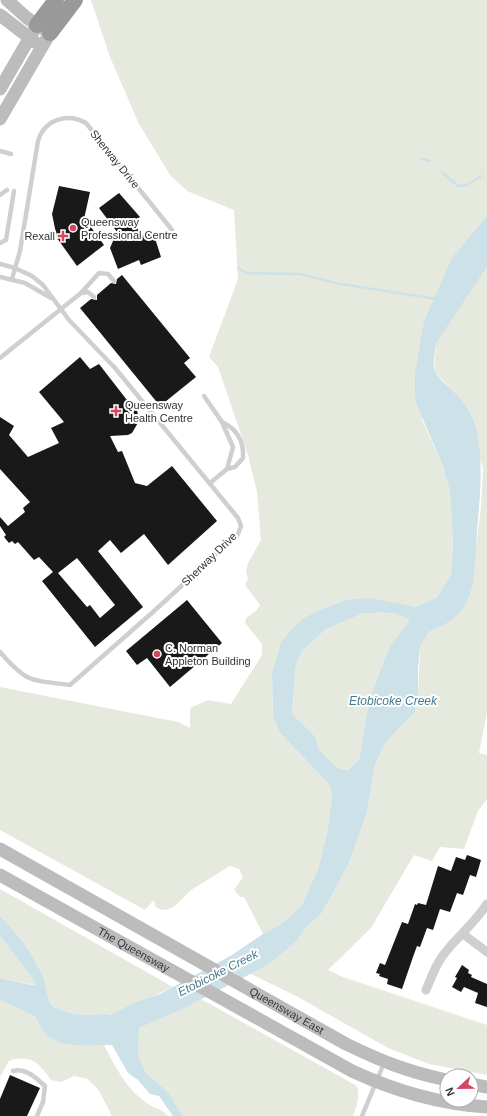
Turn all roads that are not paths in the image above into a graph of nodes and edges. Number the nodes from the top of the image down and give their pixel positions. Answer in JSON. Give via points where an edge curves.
{"nodes":[{"id":1,"x":7,"y":0,"type":"edge"},
{"id":2,"x":56,"y":0,"type":"edge"},
{"id":3,"x":75,"y":0,"type":"edge"},
{"id":4,"x":0,"y":15,"type":"edge"},
{"id":5,"x":39,"y":32,"type":"junction"},
{"id":6,"x":0,"y":89,"type":"edge"},
{"id":7,"x":0,"y":119,"type":"edge"},
{"id":8,"x":0,"y":151,"type":"edge"},
{"id":9,"x":11,"y":154,"type":"dead end"},
{"id":10,"x":7,"y":190,"type":"dead end"},
{"id":11,"x":14,"y":191,"type":"dead end"},
{"id":12,"x":0,"y":194,"type":"edge"},
{"id":13,"x":172,"y":230,"type":"dead end"},
{"id":14,"x":0,"y":243,"type":"edge"},
{"id":15,"x":0,"y":264,"type":"edge"},
{"id":16,"x":15,"y":268,"type":"junction"},
{"id":17,"x":0,"y":277,"type":"edge"},
{"id":18,"x":12,"y":280,"type":"junction"},
{"id":19,"x":114,"y":280,"type":"dead end"},
{"id":20,"x":81,"y":292,"type":"junction"},
{"id":21,"x":94,"y":296,"type":"dead end"},
{"id":22,"x":52,"y":299,"type":"junction"},
{"id":23,"x":61,"y":309,"type":"junction"},
{"id":24,"x":0,"y":358,"type":"edge"},
{"id":25,"x":204,"y":396,"type":"dead end"},
{"id":26,"x":222,"y":422,"type":"junction"},
{"id":27,"x":227,"y":469,"type":"junction"},
{"id":28,"x":210,"y":483,"type":"junction"},
{"id":29,"x":0,"y":652,"type":"edge"},
{"id":30,"x":0,"y":849,"type":"edge"},
{"id":31,"x":0,"y":876,"type":"edge"},
{"id":32,"x":487,"y":904,"type":"edge"},
{"id":33,"x":134,"y":925,"type":"joint"},
{"id":34,"x":463,"y":934,"type":"junction"},
{"id":35,"x":487,"y":952,"type":"edge"},
{"id":36,"x":426,"y":990,"type":"dead end"},
{"id":37,"x":266,"y":1025,"type":"joint"},
{"id":38,"x":384,"y":1063,"type":"junction"},
{"id":39,"x":13,"y":1071,"type":"dead end"},
{"id":40,"x":439,"y":1078,"type":"edge"},
{"id":41,"x":376,"y":1082,"type":"junction"},
{"id":42,"x":487,"y":1107,"type":"edge"},
{"id":43,"x":37,"y":1116,"type":"edge"},
{"id":44,"x":362,"y":1116,"type":"edge"}],
"edges":[{"from":1,"to":5,"type":"main road"},
{"from":2,"to":5,"type":"highway"},
{"from":3,"to":5,"type":"highway"},
{"from":4,"to":5,"type":"main road"},
{"from":5,"to":6,"type":"main road"},
{"from":5,"to":7,"type":"main road","via":[[42,48]]},
{"from":8,"to":9,"type":"lane"},
{"from":10,"to":12,"type":"lane"},
{"from":11,"to":14,"type":"lane","via":[[6,240]]},
{"from":13,"to":16,"type":"lane","name":"Sherway Drive","via":[[86,123],[79,119],[64,118],[46,126],[40,134]]},
{"from":15,"to":16,"type":"lane","name":"Sherway Drive"},
{"from":16,"to":18,"type":"lane","name":"Sherway Drive"},
{"from":16,"to":22,"type":"lane","name":"Sherway Drive","via":[[43,285]]},
{"from":17,"to":18,"type":"lane","name":"Sherway Drive"},
{"from":18,"to":22,"type":"lane","name":"Sherway Drive","via":[[25,283]]},
{"from":19,"to":20,"type":"lane","via":[[104,272],[99,273]]},
{"from":20,"to":21,"type":"lane","via":[[88,292]]},
{"from":20,"to":23,"type":"lane"},
{"from":22,"to":23,"type":"lane","name":"Sherway Drive"},
{"from":23,"to":24,"type":"lane"},
{"from":23,"to":28,"type":"lane","name":"Sherway Drive","via":[[80,333],[115,368]]},
{"from":25,"to":26,"type":"lane"},
{"from":26,"to":27,"type":"lane","via":[[233,447]]},
{"from":26,"to":27,"type":"lane","via":[[233,427],[244,452],[240,463]]},
{"from":27,"to":28,"type":"lane"},
{"from":28,"to":29,"type":"lane","name":"Sherway Drive","via":[[238,518],[241,526],[238,534],[70,684],[30,680],[17,671]]},
{"from":30,"to":33,"type":"main road","name":"The Queensway"},
{"from":31,"to":37,"type":"main road","name":"The Queensway"},
{"from":32,"to":34,"type":"street"},
{"from":33,"to":38,"type":"main road","name":"Queensway East"},
{"from":34,"to":35,"type":"street"},
{"from":34,"to":36,"type":"street","via":[[447,950]]},
{"from":37,"to":41,"type":"main road","name":"Queensway East","via":[[330,1061]]},
{"from":38,"to":40,"type":"main road","name":"Queensway East"},
{"from":38,"to":41,"type":"lane"},
{"from":39,"to":43,"type":"lane","via":[[33,1075],[45,1086],[43,1102]]},
{"from":41,"to":42,"type":"main road","name":"Queensway East","via":[[417,1096],[460,1105]]},
{"from":41,"to":44,"type":"lane"}]}
